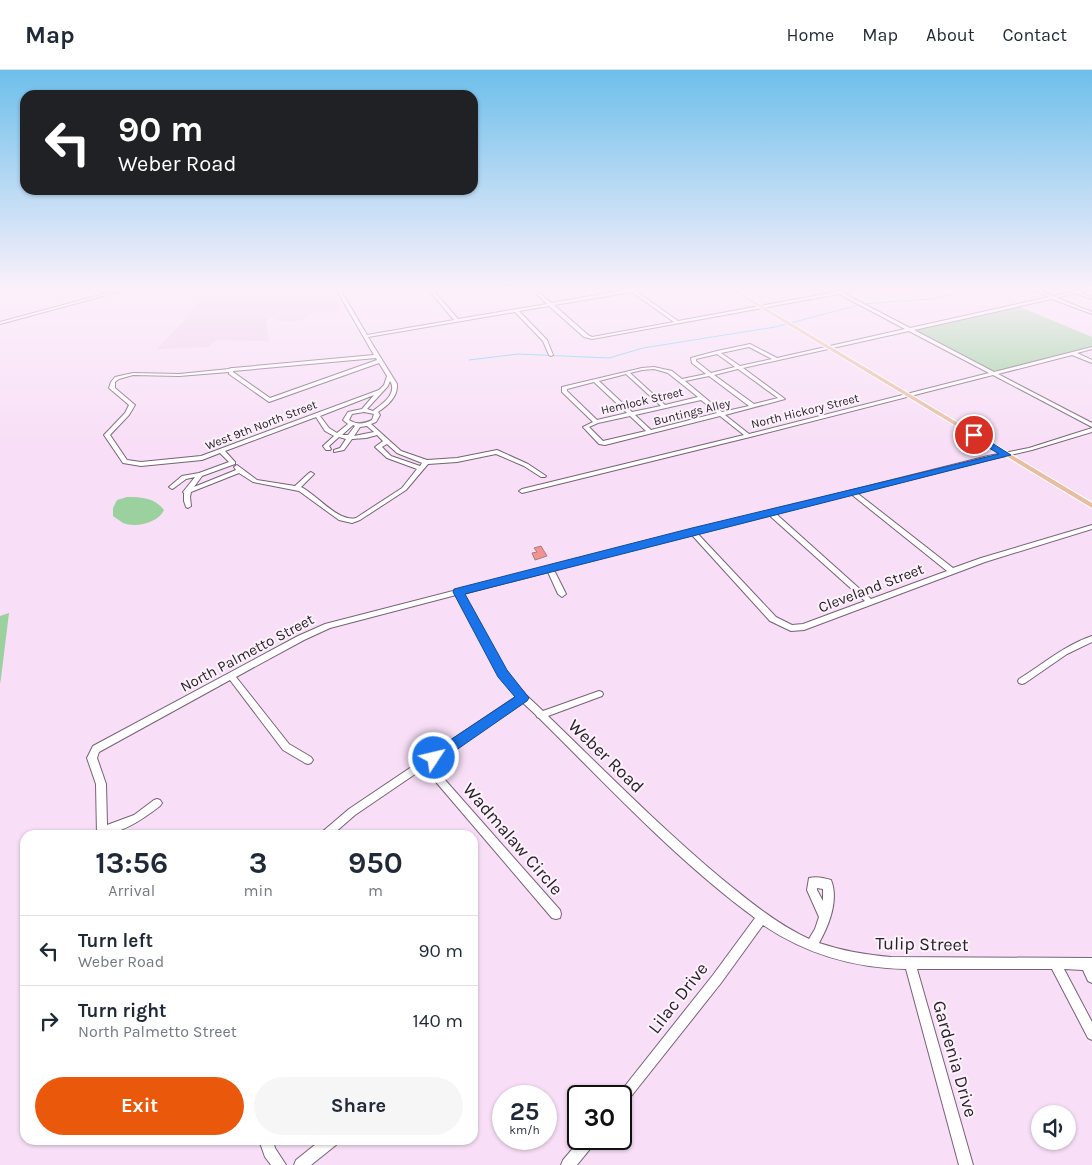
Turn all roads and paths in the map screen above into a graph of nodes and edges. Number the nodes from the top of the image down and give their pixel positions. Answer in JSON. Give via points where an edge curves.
{"nodes":[{"id":1,"x":368,"y":340,"type":"edge"},
{"id":2,"x":544,"y":340,"type":"edge"},
{"id":3,"x":817,"y":340,"type":"edge"},
{"id":4,"x":860,"y":340,"type":"edge"},
{"id":5,"x":928,"y":340,"type":"edge"},
{"id":6,"x":828,"y":347,"type":"junction"},
{"id":7,"x":1092,"y":348,"type":"edge"},
{"id":8,"x":718,"y":352,"type":"junction"},
{"id":9,"x":1072,"y":353,"type":"junction"},
{"id":10,"x":551,"y":355,"type":"dead end"},
{"id":11,"x":378,"y":359,"type":"junction"},
{"id":12,"x":775,"y":359,"type":"junction"},
{"id":13,"x":1092,"y":362,"type":"edge"},
{"id":14,"x":739,"y":368,"type":"junction"},
{"id":15,"x":231,"y":370,"type":"junction"},
{"id":16,"x":627,"y":373,"type":"junction"},
{"id":17,"x":992,"y":373,"type":"junction"},
{"id":18,"x":711,"y":374,"type":"junction"},
{"id":19,"x":390,"y":376,"type":"junction"},
{"id":20,"x":595,"y":380,"type":"junction"},
{"id":21,"x":680,"y":380,"type":"junction"},
{"id":22,"x":386,"y":384,"type":"junction"},
{"id":23,"x":395,"y":384,"type":"junction"},
{"id":24,"x":381,"y":391,"type":"junction"},
{"id":25,"x":906,"y":395,"type":"junction"},
{"id":26,"x":701,"y":398,"type":"junction"},
{"id":27,"x":344,"y":404,"type":"junction"},
{"id":28,"x":664,"y":406,"type":"junction"},
{"id":29,"x":753,"y":406,"type":"junction"},
{"id":30,"x":364,"y":410,"type":"junction"},
{"id":31,"x":355,"y":411,"type":"junction"},
{"id":32,"x":374,"y":412,"type":"junction"},
{"id":33,"x":316,"y":414,"type":"junction"},
{"id":34,"x":631,"y":414,"type":"junction"},
{"id":35,"x":722,"y":414,"type":"junction"},
{"id":36,"x":596,"y":422,"type":"junction"},
{"id":37,"x":351,"y":424,"type":"junction"},
{"id":38,"x":368,"y":424,"type":"junction"},
{"id":39,"x":358,"y":425,"type":"junction"},
{"id":40,"x":1092,"y":425,"type":"edge"},
{"id":41,"x":1092,"y":430,"type":"edge"},
{"id":42,"x":650,"y":432,"type":"junction"},
{"id":43,"x":377,"y":433,"type":"junction"},
{"id":44,"x":338,"y":435,"type":"junction"},
{"id":45,"x":748,"y":436,"type":"junction"},
{"id":46,"x":351,"y":437,"type":"junction"},
{"id":47,"x":387,"y":441,"type":"junction"},
{"id":48,"x":606,"y":443,"type":"joint"},
{"id":49,"x":328,"y":449,"type":"dead end"},
{"id":50,"x":336,"y":450,"type":"dead end"},
{"id":51,"x":221,"y":451,"type":"junction"},
{"id":52,"x":1007,"y":455,"type":"junction"},
{"id":53,"x":426,"y":462,"type":"junction"},
{"id":54,"x":233,"y":463,"type":"junction"},
{"id":55,"x":421,"y":468,"type":"junction"},
{"id":56,"x":240,"y":471,"type":"junction"},
{"id":57,"x":311,"y":474,"type":"dead end"},
{"id":58,"x":200,"y":475,"type":"junction"},
{"id":59,"x":543,"y":476,"type":"dead end"},
{"id":60,"x":172,"y":487,"type":"dead end"},
{"id":61,"x":298,"y":488,"type":"junction"},
{"id":62,"x":522,"y":491,"type":"dead end"},
{"id":63,"x":186,"y":492,"type":"junction"},
{"id":64,"x":853,"y":493,"type":"junction"},
{"id":65,"x":188,"y":506,"type":"dead end"},
{"id":66,"x":1092,"y":506,"type":"edge"},
{"id":67,"x":771,"y":513,"type":"junction"},
{"id":68,"x":1092,"y":527,"type":"edge"},
{"id":69,"x":692,"y":532,"type":"junction"},
{"id":70,"x":550,"y":568,"type":"junction"},
{"id":71,"x":952,"y":571,"type":"junction"},
{"id":72,"x":458,"y":592,"type":"junction"},
{"id":73,"x":562,"y":594,"type":"dead end"},
{"id":74,"x":870,"y":602,"type":"junction"},
{"id":75,"x":1092,"y":639,"type":"edge"},
{"id":76,"x":231,"y":676,"type":"junction"},
{"id":77,"x":1022,"y":682,"type":"dead end"},
{"id":78,"x":599,"y":694,"type":"dead end"},
{"id":79,"x":523,"y":698,"type":"junction"},
{"id":80,"x":540,"y":715,"type":"junction"},
{"id":81,"x":308,"y":760,"type":"dead end"},
{"id":82,"x":426,"y":763,"type":"junction"},
{"id":83,"x":157,"y":803,"type":"dead end"},
{"id":84,"x":102,"y":830,"type":"edge"},
{"id":85,"x":111,"y":830,"type":"edge"},
{"id":86,"x":331,"y":830,"type":"edge"},
{"id":87,"x":556,"y":914,"type":"dead end"},
{"id":88,"x":824,"y":915,"type":"dead end"},
{"id":89,"x":762,"y":917,"type":"junction"},
{"id":90,"x":811,"y":946,"type":"junction"},
{"id":91,"x":910,"y":963,"type":"junction"},
{"id":92,"x":1056,"y":964,"type":"junction"},
{"id":93,"x":1089,"y":964,"type":"edge"},
{"id":94,"x":1092,"y":977,"type":"edge"},
{"id":95,"x":1092,"y":1034,"type":"edge"},
{"id":96,"x":632,"y":1086,"type":"edge"},
{"id":97,"x":268,"y":1145,"type":"edge"},
{"id":98,"x":325,"y":1145,"type":"edge"},
{"id":99,"x":580,"y":1150,"type":"edge"},
{"id":100,"x":279,"y":1165,"type":"edge"},
{"id":101,"x":302,"y":1165,"type":"edge"},
{"id":102,"x":568,"y":1165,"type":"edge"},
{"id":103,"x":966,"y":1165,"type":"edge"}],
"edges":[{"from":1,"to":11,"type":"street"},
{"from":2,"to":10,"type":"street"},
{"from":3,"to":6,"type":"main road"},
{"from":4,"to":6,"type":"street"},
{"from":5,"to":17,"type":"street"},
{"from":6,"to":12,"type":"street"},
{"from":6,"to":25,"type":"main road"},
{"from":7,"to":9,"type":"street","name":"North Hickory Street"},
{"from":8,"to":12,"type":"street","via":[[750,345]]},
{"from":8,"to":14,"type":"street"},
{"from":8,"to":18,"type":"street","via":[[692,360]]},
{"from":9,"to":13,"type":"street"},
{"from":9,"to":17,"type":"street","name":"North Hickory Street"},
{"from":11,"to":15,"type":"street","name":"West 9th North Street"},
{"from":11,"to":15,"type":"street","via":[[269,400]]},
{"from":11,"to":19,"type":"street"},
{"from":12,"to":14,"type":"street"},
{"from":14,"to":18,"type":"street"},
{"from":14,"to":29,"type":"street","name":"Buntings Alley","via":[[782,399]]},
{"from":15,"to":51,"type":"street","name":"West 9th North Street","via":[[179,375],[133,374],[117,378],[112,388],[132,405],[107,435],[125,462],[141,464],[195,459]]},
{"from":16,"to":20,"type":"street"},
{"from":16,"to":21,"type":"street","via":[[664,369]]},
{"from":16,"to":28,"type":"street"},
{"from":17,"to":25,"type":"street","name":"North Hickory Street"},
{"from":17,"to":40,"type":"street"},
{"from":18,"to":21,"type":"street"},
{"from":18,"to":29,"type":"street"},
{"from":19,"to":22,"type":"street"},
{"from":19,"to":23,"type":"street"},
{"from":20,"to":34,"type":"street"},
{"from":20,"to":36,"type":"street","via":[[564,390]]},
{"from":21,"to":26,"type":"street"},
{"from":22,"to":23,"type":"street"},
{"from":22,"to":24,"type":"street"},
{"from":23,"to":32,"type":"street","via":[[392,398]]},
{"from":24,"to":27,"type":"street","name":"West 9th North Street"},
{"from":24,"to":30,"type":"street"},
{"from":25,"to":45,"type":"street","name":"North Hickory Street"},
{"from":25,"to":52,"type":"main road"},
{"from":26,"to":28,"type":"street","name":"Hemlock Street"},
{"from":26,"to":35,"type":"street"},
{"from":27,"to":31,"type":"street"},
{"from":27,"to":33,"type":"street","name":"West 9th North Street"},
{"from":28,"to":34,"type":"street","name":"Hemlock Street"},
{"from":29,"to":35,"type":"street","name":"Buntings Alley"},
{"from":30,"to":31,"type":"street"},
{"from":30,"to":32,"type":"street"},
{"from":31,"to":37,"type":"street","via":[[346,418]]},
{"from":32,"to":38,"type":"street","via":[[376,418]]},
{"from":33,"to":44,"type":"street","via":[[327,429]]},
{"from":33,"to":51,"type":"street","name":"West 9th North Street"},
{"from":34,"to":36,"type":"street","name":"Hemlock Street"},
{"from":34,"to":42,"type":"street"},
{"from":35,"to":42,"type":"street","name":"Buntings Alley"},
{"from":35,"to":45,"type":"street"},
{"from":36,"to":48,"type":"street","name":"Hemlock Street","via":[[586,427],[601,443]]},
{"from":37,"to":39,"type":"street"},
{"from":37,"to":44,"type":"street"},
{"from":38,"to":39,"type":"street"},
{"from":38,"to":43,"type":"street"},
{"from":39,"to":46,"type":"street"},
{"from":41,"to":52,"type":"street","name":"North Palmetto Street"},
{"from":42,"to":48,"type":"street","name":"Buntings Alley"},
{"from":43,"to":46,"type":"street"},
{"from":43,"to":47,"type":"street"},
{"from":44,"to":46,"type":"street"},
{"from":44,"to":49,"type":"street","via":[[326,446]]},
{"from":45,"to":62,"type":"street","name":"North Hickory Street"},
{"from":46,"to":50,"type":"street","via":[[342,449]]},
{"from":47,"to":53,"type":"street","via":[[399,452]]},
{"from":47,"to":55,"type":"street","via":[[378,447],[389,457]]},
{"from":51,"to":54,"type":"street"},
{"from":52,"to":64,"type":"street","name":"North Palmetto Street"},
{"from":52,"to":66,"type":"main road"},
{"from":53,"to":55,"type":"street"},
{"from":53,"to":59,"type":"street","via":[[497,452]]},
{"from":54,"to":56,"type":"street"},
{"from":54,"to":58,"type":"street"},
{"from":55,"to":61,"type":"street","via":[[404,489],[352,521],[341,520]]},
{"from":56,"to":61,"type":"street","via":[[255,481]]},
{"from":56,"to":63,"type":"street"},
{"from":57,"to":61,"type":"street"},
{"from":58,"to":60,"type":"street","via":[[184,477]]},
{"from":58,"to":63,"type":"street"},
{"from":63,"to":65,"type":"street"},
{"from":64,"to":67,"type":"street","name":"North Palmetto Street"},
{"from":64,"to":71,"type":"street"},
{"from":67,"to":69,"type":"street","name":"North Palmetto Street"},
{"from":67,"to":74,"type":"street"},
{"from":68,"to":71,"type":"street","name":"Cleveland Street"},
{"from":69,"to":70,"type":"street","name":"North Palmetto Street"},
{"from":69,"to":74,"type":"street","name":"Cleveland Street","via":[[762,609],[784,626],[804,627]]},
{"from":70,"to":72,"type":"street","name":"North Palmetto Street"},
{"from":70,"to":73,"type":"street"},
{"from":71,"to":74,"type":"street","name":"Cleveland Street"},
{"from":72,"to":76,"type":"street","name":"North Palmetto Street","via":[[328,626]]},
{"from":72,"to":79,"type":"street","name":"Weber Road","via":[[502,674]]},
{"from":75,"to":77,"type":"street","via":[[1061,653]]},
{"from":76,"to":81,"type":"street","via":[[286,747]]},
{"from":76,"to":84,"type":"street","name":"North Palmetto Street","via":[[101,746],[92,754],[101,784]]},
{"from":78,"to":80,"type":"street"},
{"from":79,"to":80,"type":"street","name":"Weber Road"},
{"from":79,"to":82,"type":"street"},
{"from":80,"to":89,"type":"street","name":"Weber Road","via":[[670,840]]},
{"from":82,"to":86,"type":"street","via":[[352,812]]},
{"from":82,"to":87,"type":"street","name":"Wadmalaw Circle"},
{"from":83,"to":85,"type":"street","via":[[137,818]]},
{"from":88,"to":90,"type":"street"},
{"from":89,"to":90,"type":"street","name":"Tulip Street"},
{"from":89,"to":96,"type":"street","name":"Lilac Drive"},
{"from":90,"to":91,"type":"street","name":"Tulip Street","via":[[850,958]]},
{"from":91,"to":92,"type":"street","name":"Tulip Street"},
{"from":91,"to":103,"type":"street","name":"Gardenia Drive"},
{"from":92,"to":93,"type":"street","name":"Tulip Street"},
{"from":92,"to":95,"type":"street"},
{"from":93,"to":94,"type":"street"},
{"from":97,"to":100,"type":"street"},
{"from":98,"to":101,"type":"street"},
{"from":99,"to":102,"type":"street"}]}
